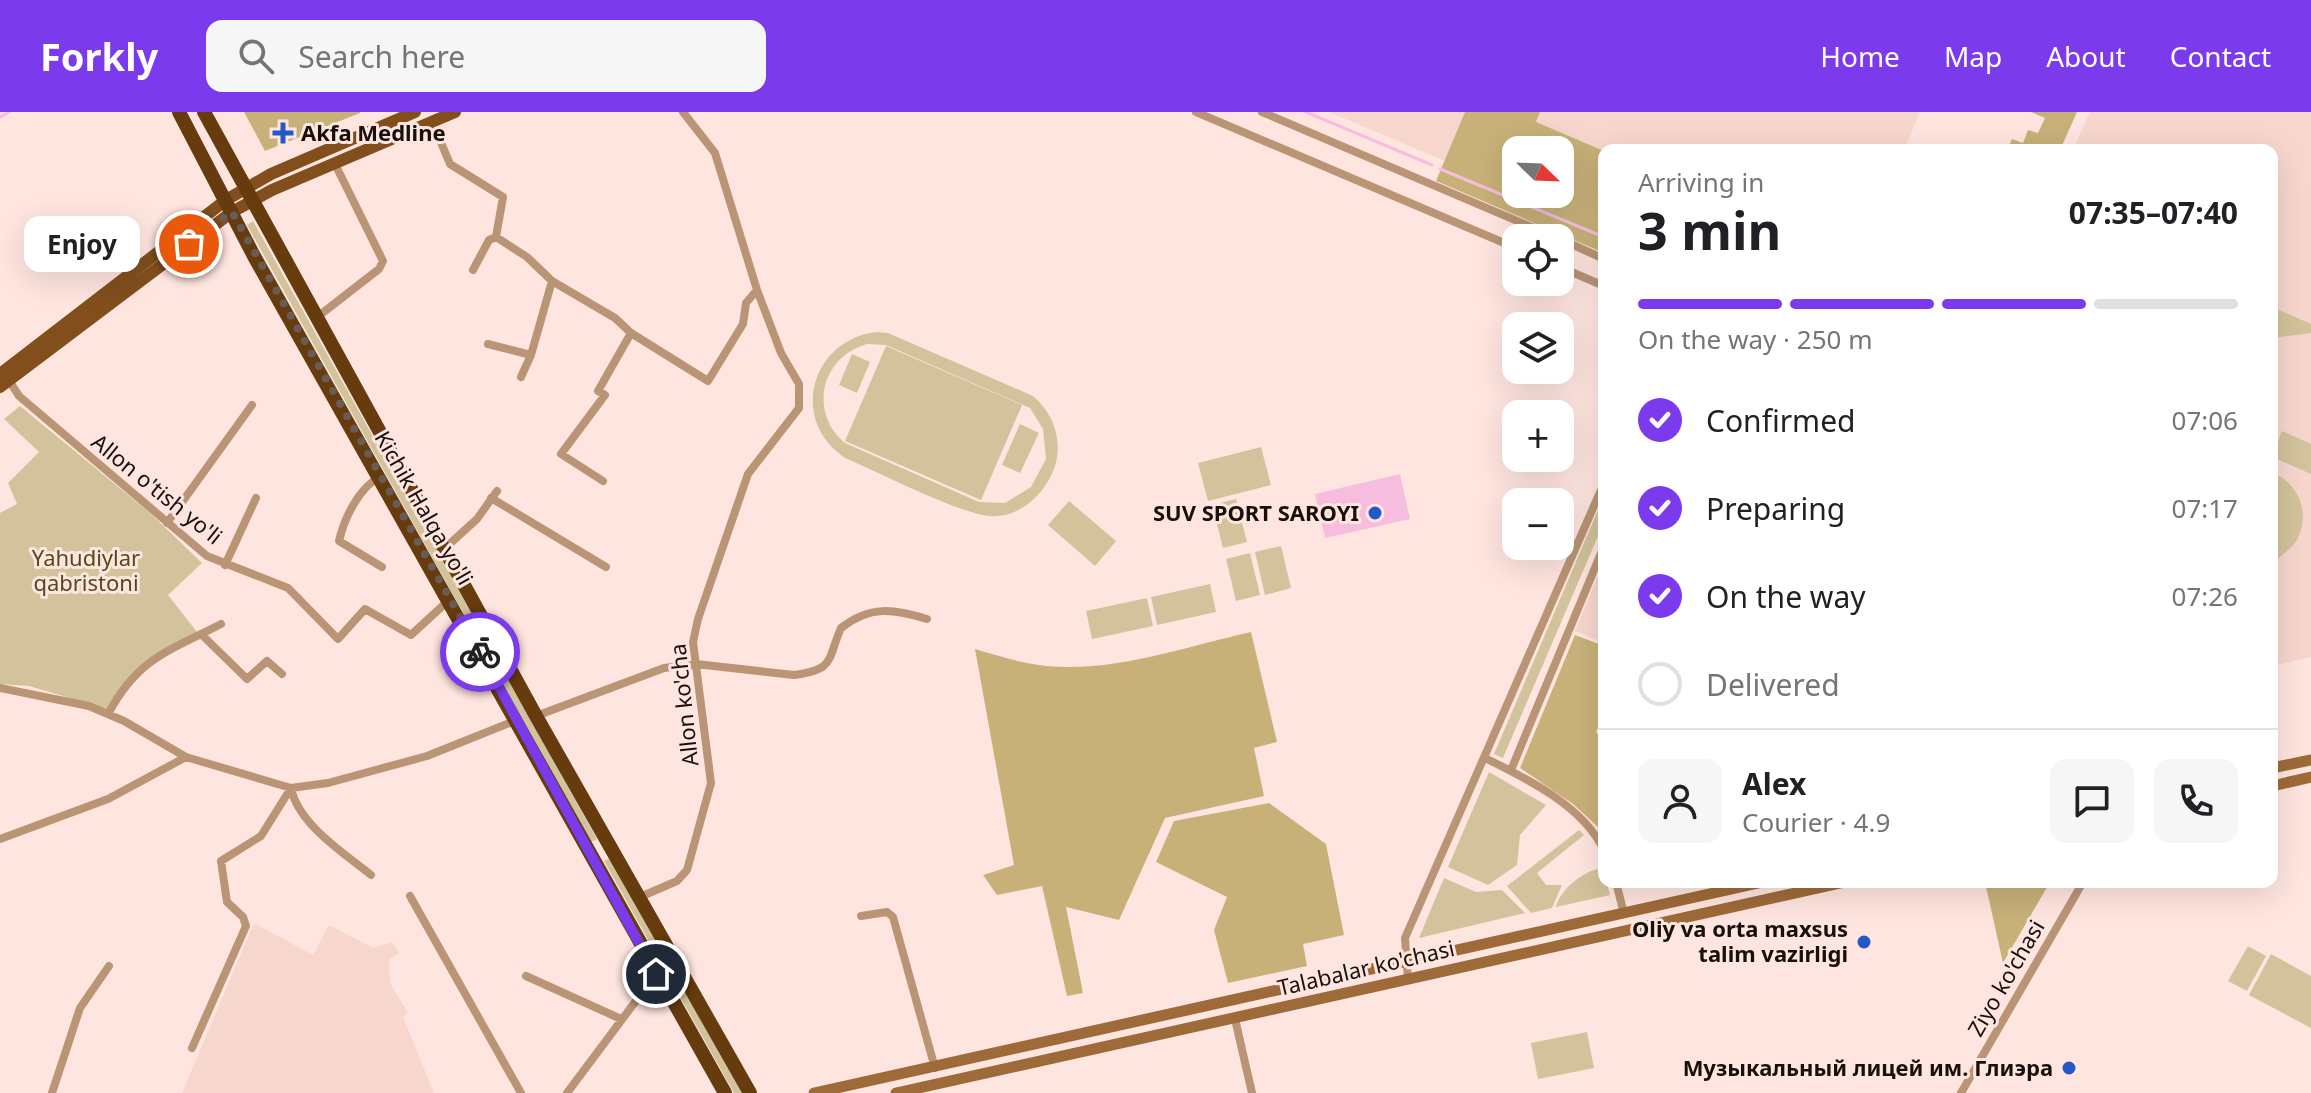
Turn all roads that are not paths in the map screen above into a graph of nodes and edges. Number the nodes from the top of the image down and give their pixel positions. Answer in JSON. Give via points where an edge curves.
{"nodes":[{"id":1,"x":179,"y":112,"type":"edge"},
{"id":2,"x":204,"y":112,"type":"edge"},
{"id":3,"x":415,"y":112,"type":"edge"},
{"id":4,"x":455,"y":112,"type":"edge"},
{"id":5,"x":683,"y":112,"type":"edge"},
{"id":6,"x":1196,"y":112,"type":"edge"},
{"id":7,"x":1262,"y":112,"type":"edge"},
{"id":8,"x":432,"y":121,"type":"junction"},
{"id":9,"x":335,"y":164,"type":"junction"},
{"id":10,"x":250,"y":193,"type":"junction"},
{"id":11,"x":229,"y":206,"type":"junction"},
{"id":12,"x":1524,"y":224,"type":"edge"},
{"id":13,"x":496,"y":237,"type":"junction"},
{"id":14,"x":1502,"y":242,"type":"edge"},
{"id":15,"x":1574,"y":246,"type":"edge"},
{"id":16,"x":1598,"y":256,"type":"edge"},
{"id":17,"x":473,"y":270,"type":"dead end"},
{"id":18,"x":1574,"y":273,"type":"edge"},
{"id":19,"x":552,"y":281,"type":"junction"},
{"id":20,"x":1598,"y":283,"type":"edge"},
{"id":21,"x":757,"y":290,"type":"junction"},
{"id":22,"x":316,"y":318,"type":"junction"},
{"id":23,"x":631,"y":333,"type":"junction"},
{"id":24,"x":488,"y":344,"type":"dead end"},
{"id":25,"x":531,"y":355,"type":"junction"},
{"id":26,"x":521,"y":377,"type":"dead end"},
{"id":27,"x":3,"y":378,"type":"edge"},
{"id":28,"x":252,"y":405,"type":"dead end"},
{"id":29,"x":380,"y":477,"type":"junction"},
{"id":30,"x":603,"y":481,"type":"dead end"},
{"id":31,"x":1598,"y":497,"type":"edge"},
{"id":32,"x":256,"y":498,"type":"dead end"},
{"id":33,"x":167,"y":523,"type":"junction"},
{"id":34,"x":444,"y":549,"type":"junction"},
{"id":35,"x":1598,"y":560,"type":"edge"},
{"id":36,"x":225,"y":565,"type":"junction"},
{"id":37,"x":382,"y":567,"type":"dead end"},
{"id":38,"x":606,"y":567,"type":"dead end"},
{"id":39,"x":450,"y":599,"type":"junction"},
{"id":40,"x":927,"y":619,"type":"dead end"},
{"id":41,"x":221,"y":624,"type":"dead end"},
{"id":42,"x":201,"y":634,"type":"junction"},
{"id":43,"x":696,"y":664,"type":"junction"},
{"id":44,"x":282,"y":674,"type":"dead end"},
{"id":45,"x":0,"y":688,"type":"edge"},
{"id":46,"x":108,"y":714,"type":"junction"},
{"id":47,"x":536,"y":716,"type":"junction"},
{"id":48,"x":517,"y":719,"type":"junction"},
{"id":49,"x":186,"y":757,"type":"junction"},
{"id":50,"x":1485,"y":758,"type":"junction"},
{"id":51,"x":2311,"y":760,"type":"edge"},
{"id":52,"x":2278,"y":767,"type":"edge"},
{"id":53,"x":1511,"y":770,"type":"junction"},
{"id":54,"x":2311,"y":777,"type":"edge"},
{"id":55,"x":2278,"y":785,"type":"edge"},
{"id":56,"x":291,"y":788,"type":"junction"},
{"id":57,"x":0,"y":839,"type":"edge"},
{"id":58,"x":1598,"y":842,"type":"edge"},
{"id":59,"x":609,"y":843,"type":"junction"},
{"id":60,"x":590,"y":855,"type":"junction"},
{"id":61,"x":371,"y":875,"type":"dead end"},
{"id":62,"x":1618,"y":888,"type":"edge"},
{"id":63,"x":1735,"y":888,"type":"edge"},
{"id":64,"x":1762,"y":888,"type":"edge"},
{"id":65,"x":1818,"y":888,"type":"edge"},
{"id":66,"x":2080,"y":888,"type":"edge"},
{"id":67,"x":410,"y":896,"type":"dead end"},
{"id":68,"x":640,"y":897,"type":"junction"},
{"id":69,"x":1764,"y":900,"type":"junction"},
{"id":70,"x":1624,"y":914,"type":"junction"},
{"id":71,"x":861,"y":916,"type":"dead end"},
{"id":72,"x":1404,"y":962,"type":"junction"},
{"id":73,"x":109,"y":966,"type":"dead end"},
{"id":74,"x":656,"y":974,"type":"junction"},
{"id":75,"x":526,"y":976,"type":"dead end"},
{"id":76,"x":1408,"y":980,"type":"junction"},
{"id":77,"x":621,"y":1019,"type":"junction"},
{"id":78,"x":1235,"y":1019,"type":"junction"},
{"id":79,"x":1092,"y":1033,"type":"junction"},
{"id":80,"x":192,"y":1048,"type":"dead end"},
{"id":81,"x":1096,"y":1049,"type":"junction"},
{"id":82,"x":935,"y":1068,"type":"junction"},
{"id":83,"x":939,"y":1084,"type":"junction"},
{"id":84,"x":52,"y":1093,"type":"edge"},
{"id":85,"x":521,"y":1093,"type":"edge"},
{"id":86,"x":567,"y":1093,"type":"edge"},
{"id":87,"x":725,"y":1093,"type":"edge"},
{"id":88,"x":750,"y":1093,"type":"edge"},
{"id":89,"x":814,"y":1093,"type":"edge"},
{"id":90,"x":896,"y":1093,"type":"edge"},
{"id":91,"x":1252,"y":1093,"type":"edge"},
{"id":92,"x":1961,"y":1093,"type":"edge"}],
"edges":[{"from":1,"to":11,"type":"highway","name":"Kichik Halqa yo'li"},
{"from":2,"to":10,"type":"highway","name":"Kichik Halqa yo'li"},
{"from":3,"to":10,"type":"main road"},
{"from":4,"to":8,"type":"main road"},
{"from":5,"to":21,"type":"street","via":[[715,153]]},
{"from":6,"to":14,"type":"street"},
{"from":7,"to":12,"type":"street"},
{"from":8,"to":9,"type":"main road"},
{"from":8,"to":13,"type":"street","via":[[450,164],[503,197]]},
{"from":9,"to":10,"type":"main road"},
{"from":9,"to":22,"type":"street","via":[[383,261]]},
{"from":10,"to":11,"type":"main road"},
{"from":10,"to":22,"type":"highway","name":"Kichik Halqa yo'li"},
{"from":11,"to":27,"type":"main road"},
{"from":11,"to":29,"type":"highway","name":"Kichik Halqa yo'li"},
{"from":13,"to":17,"type":"street","via":[[489,240]]},
{"from":13,"to":19,"type":"street"},
{"from":15,"to":16,"type":"street"},
{"from":18,"to":20,"type":"street"},
{"from":19,"to":23,"type":"street"},
{"from":19,"to":25,"type":"street"},
{"from":21,"to":23,"type":"street","via":[[708,381]]},
{"from":21,"to":43,"type":"street","name":"Allon ko'cha","via":[[799,384],[799,408],[748,474],[698,619]]},
{"from":22,"to":34,"type":"highway","name":"Kichik Halqa yo'li"},
{"from":23,"to":30,"type":"street","via":[[598,391],[605,395],[561,454]]},
{"from":24,"to":25,"type":"street"},
{"from":25,"to":26,"type":"street"},
{"from":27,"to":33,"type":"street","name":"Allon o'tish yo'li"},
{"from":28,"to":33,"type":"street"},
{"from":29,"to":37,"type":"street","via":[[361,492],[339,541]]},
{"from":29,"to":39,"type":"highway","name":"Kichik Halqa yo'li"},
{"from":31,"to":50,"type":"street"},
{"from":32,"to":36,"type":"street"},
{"from":33,"to":36,"type":"street","name":"Allon o'tish yo'li"},
{"from":34,"to":38,"type":"street","via":[[477,519],[494,494]]},
{"from":34,"to":47,"type":"highway","name":"Kichik Halqa yo'li"},
{"from":35,"to":53,"type":"street"},
{"from":36,"to":39,"type":"street","name":"Allon o'tish yo'li","via":[[288,588],[338,639],[365,609],[411,635]]},
{"from":39,"to":48,"type":"highway","name":"Kichik Halqa yo'li"},
{"from":40,"to":43,"type":"street","via":[[892,610],[868,612],[841,628],[826,666],[808,673]]},
{"from":41,"to":42,"type":"street"},
{"from":42,"to":44,"type":"street","via":[[247,679],[267,661]]},
{"from":42,"to":46,"type":"street","via":[[153,659],[124,683]]},
{"from":43,"to":47,"type":"street","via":[[664,668]]},
{"from":43,"to":68,"type":"street","name":"Allon ko'cha","via":[[711,783],[705,816],[687,870],[677,881]]},
{"from":45,"to":46,"type":"street"},
{"from":46,"to":49,"type":"street"},
{"from":47,"to":59,"type":"highway","name":"Kichik Halqa yo'li"},
{"from":48,"to":56,"type":"street","via":[[427,756]]},
{"from":48,"to":60,"type":"highway","name":"Kichik Halqa yo'li"},
{"from":49,"to":56,"type":"street"},
{"from":49,"to":57,"type":"street","via":[[108,799]]},
{"from":50,"to":53,"type":"street"},
{"from":50,"to":72,"type":"street","via":[[1405,938]]},
{"from":51,"to":52,"type":"main road"},
{"from":53,"to":58,"type":"street","via":[[1583,821]]},
{"from":54,"to":55,"type":"main road"},
{"from":56,"to":61,"type":"street","via":[[294,802],[323,834]]},
{"from":56,"to":80,"type":"street","via":[[261,836],[221,861],[227,902],[246,926]]},
{"from":59,"to":60,"type":"highway"},
{"from":59,"to":68,"type":"highway","name":"Kichik Halqa yo'li"},
{"from":60,"to":74,"type":"highway","name":"Kichik Halqa yo'li"},
{"from":62,"to":70,"type":"street"},
{"from":63,"to":70,"type":"main road","name":"Talabalar ko'chasi"},
{"from":64,"to":69,"type":"main road"},
{"from":65,"to":69,"type":"main road","name":"Talabalar ko'chasi"},
{"from":66,"to":92,"type":"street","name":"Ziyo ko'chasi"},
{"from":67,"to":85,"type":"street"},
{"from":68,"to":88,"type":"highway","name":"Kichik Halqa yo'li"},
{"from":69,"to":76,"type":"main road","name":"Talabalar ko'chasi"},
{"from":70,"to":72,"type":"main road","name":"Talabalar ko'chasi"},
{"from":71,"to":82,"type":"street","via":[[887,912],[893,917]]},
{"from":72,"to":76,"type":"street"},
{"from":72,"to":79,"type":"main road","name":"Talabalar ko'chasi"},
{"from":73,"to":84,"type":"street","via":[[80,1008]]},
{"from":74,"to":77,"type":"street"},
{"from":74,"to":87,"type":"highway","name":"Kichik Halqa yo'li"},
{"from":75,"to":77,"type":"street"},
{"from":76,"to":78,"type":"main road","name":"Talabalar ko'chasi"},
{"from":77,"to":86,"type":"street"},
{"from":78,"to":81,"type":"main road","name":"Talabalar ko'chasi"},
{"from":78,"to":91,"type":"street"},
{"from":79,"to":81,"type":"main road"},
{"from":79,"to":82,"type":"main road","name":"Talabalar ko'chasi"},
{"from":81,"to":83,"type":"main road","name":"Talabalar ko'chasi"},
{"from":82,"to":83,"type":"main road"},
{"from":82,"to":89,"type":"main road","name":"Talabalar ko'chasi"},
{"from":83,"to":90,"type":"main road","name":"Talabalar ko'chasi"}]}
